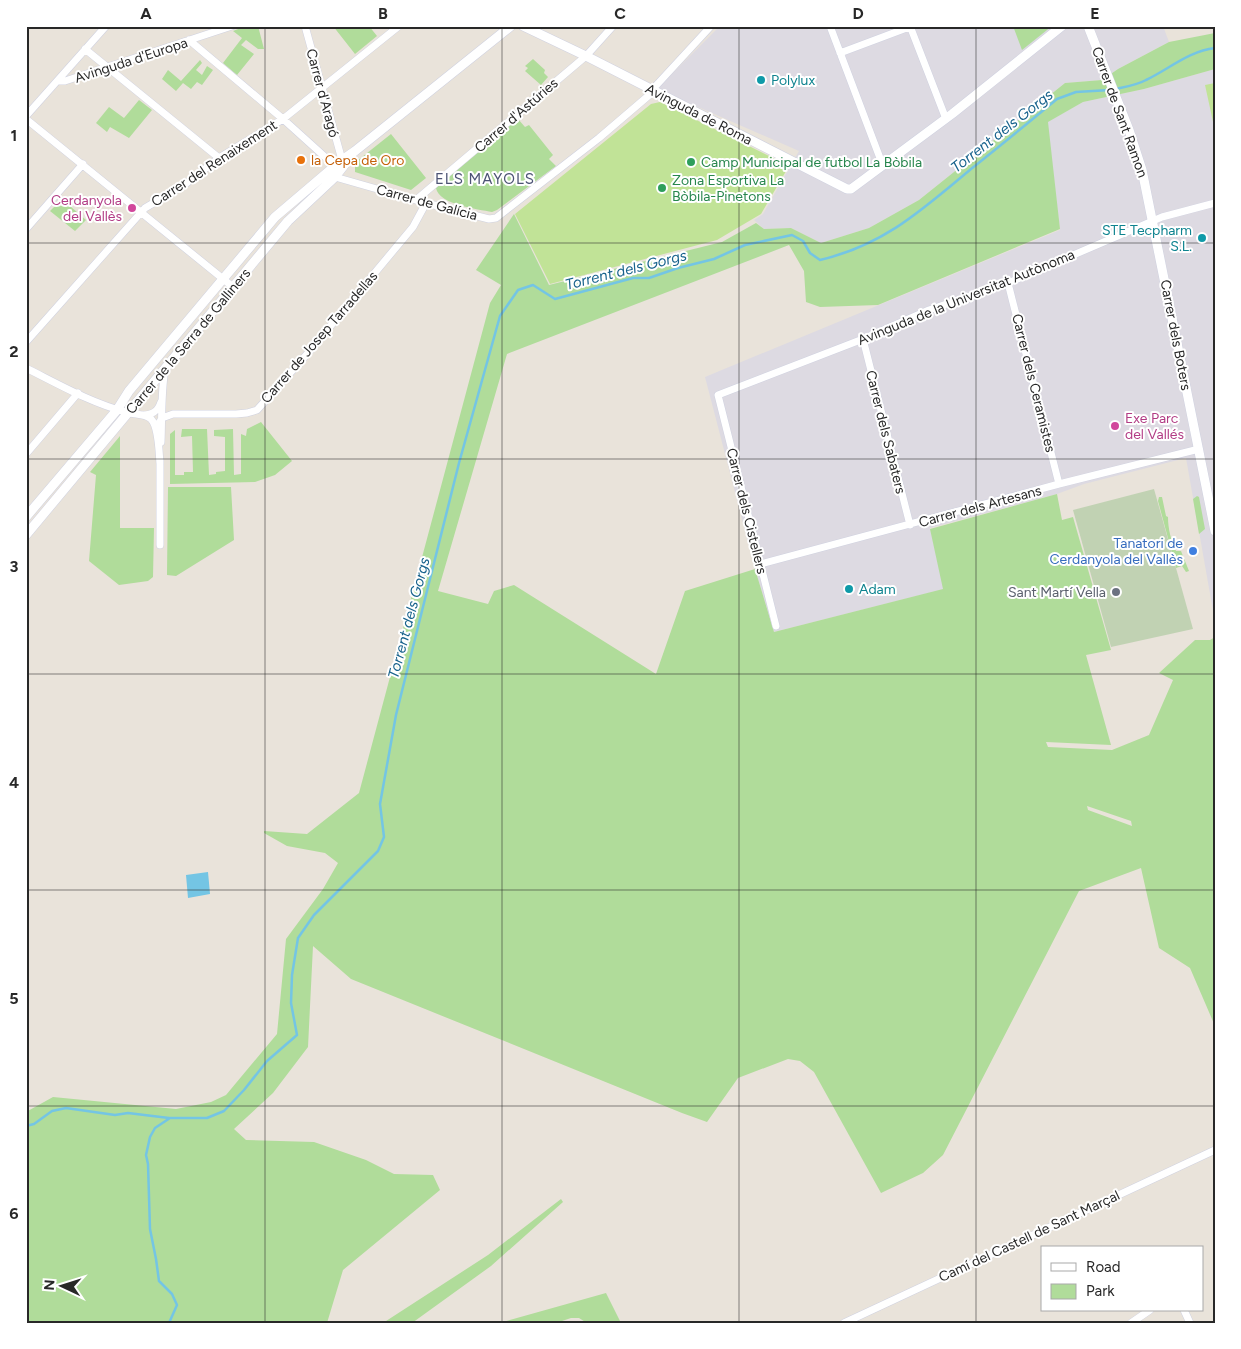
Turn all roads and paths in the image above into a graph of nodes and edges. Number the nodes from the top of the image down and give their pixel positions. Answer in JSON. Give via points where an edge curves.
{"nodes":[{"id":1,"x":106,"y":26,"type":"edge"},
{"id":2,"x":232,"y":26,"type":"edge"},
{"id":3,"x":305,"y":26,"type":"edge"},
{"id":4,"x":399,"y":26,"type":"edge"},
{"id":5,"x":511,"y":26,"type":"edge"},
{"id":6,"x":523,"y":26,"type":"edge"},
{"id":7,"x":613,"y":26,"type":"edge"},
{"id":8,"x":711,"y":26,"type":"edge"},
{"id":9,"x":830,"y":26,"type":"edge"},
{"id":10,"x":1062,"y":26,"type":"edge"},
{"id":11,"x":1088,"y":26,"type":"edge"},
{"id":12,"x":911,"y":27,"type":"edge"},
{"id":13,"x":189,"y":40,"type":"junction"},
{"id":14,"x":85,"y":49,"type":"junction"},
{"id":15,"x":840,"y":54,"type":"junction"},
{"id":16,"x":586,"y":56,"type":"junction"},
{"id":17,"x":109,"y":67,"type":"junction"},
{"id":18,"x":58,"y":81,"type":"junction"},
{"id":19,"x":322,"y":88,"type":"junction"},
{"id":20,"x":653,"y":91,"type":"junction"},
{"id":21,"x":26,"y":117,"type":"edge"},
{"id":22,"x":283,"y":119,"type":"junction"},
{"id":23,"x":946,"y":119,"type":"junction"},
{"id":24,"x":355,"y":151,"type":"junction"},
{"id":25,"x":219,"y":158,"type":"junction"},
{"id":26,"x":338,"y":163,"type":"junction"},
{"id":27,"x":83,"y":164,"type":"junction"},
{"id":28,"x":883,"y":166,"type":"junction"},
{"id":29,"x":336,"y":177,"type":"junction"},
{"id":30,"x":301,"y":195,"type":"junction"},
{"id":31,"x":1149,"y":199,"type":"joint"},
{"id":32,"x":416,"y":200,"type":"junction"},
{"id":33,"x":308,"y":203,"type":"junction"},
{"id":34,"x":1215,"y":203,"type":"edge"},
{"id":35,"x":426,"y":204,"type":"junction"},
{"id":36,"x":140,"y":213,"type":"junction"},
{"id":37,"x":1153,"y":221,"type":"junction"},
{"id":38,"x":26,"y":229,"type":"edge"},
{"id":39,"x":222,"y":279,"type":"junction"},
{"id":40,"x":1008,"y":283,"type":"junction"},
{"id":41,"x":233,"y":287,"type":"junction"},
{"id":42,"x":862,"y":339,"type":"junction"},
{"id":43,"x":26,"y":342,"type":"edge"},
{"id":44,"x":26,"y":368,"type":"edge"},
{"id":45,"x":165,"y":368,"type":"junction"},
{"id":46,"x":78,"y":394,"type":"junction"},
{"id":47,"x":718,"y":396,"type":"joint"},
{"id":48,"x":161,"y":402,"type":"junction"},
{"id":49,"x":117,"y":410,"type":"junction"},
{"id":50,"x":129,"y":413,"type":"junction"},
{"id":51,"x":177,"y":414,"type":"junction"},
{"id":52,"x":143,"y":415,"type":"junction"},
{"id":53,"x":162,"y":418,"type":"junction"},
{"id":54,"x":156,"y":427,"type":"junction"},
{"id":55,"x":1198,"y":449,"type":"junction"},
{"id":56,"x":26,"y":454,"type":"edge"},
{"id":57,"x":160,"y":464,"type":"junction"},
{"id":58,"x":1059,"y":484,"type":"junction"},
{"id":59,"x":29,"y":521,"type":"edge"},
{"id":60,"x":910,"y":525,"type":"junction"},
{"id":61,"x":1215,"y":531,"type":"edge"},
{"id":62,"x":26,"y":535,"type":"edge"},
{"id":63,"x":160,"y":544,"type":"dead end"},
{"id":64,"x":761,"y":564,"type":"junction"},
{"id":65,"x":776,"y":626,"type":"dead end"},
{"id":66,"x":1215,"y":1150,"type":"edge"},
{"id":67,"x":1147,"y":1312,"type":"edge"},
{"id":68,"x":844,"y":1323,"type":"edge"},
{"id":69,"x":1131,"y":1323,"type":"edge"}],
"edges":[{"from":1,"to":14,"type":"street"},
{"from":2,"to":13,"type":"street","name":"Avinguda d'Europa"},
{"from":3,"to":19,"type":"street","name":"Carrer d'Aragó"},
{"from":4,"to":19,"type":"street","name":"Carrer del Renaixement"},
{"from":5,"to":24,"type":"street","name":"Carrer de la Serra de Galliners"},
{"from":6,"to":16,"type":"street","name":"Avinguda de Roma"},
{"from":7,"to":16,"type":"street","name":"Carrer d'Astúries"},
{"from":8,"to":20,"type":"street","name":"Carrer de Galícia"},
{"from":9,"to":15,"type":"street"},
{"from":10,"to":23,"type":"street","name":"Avinguda de Roma"},
{"from":11,"to":31,"type":"street","name":"Carrer de Sant Ramon","via":[[1140,162]]},
{"from":12,"to":15,"type":"street"},
{"from":12,"to":23,"type":"street"},
{"from":13,"to":17,"type":"street","name":"Avinguda d'Europa"},
{"from":13,"to":22,"type":"street"},
{"from":14,"to":17,"type":"street"},
{"from":14,"to":18,"type":"street"},
{"from":15,"to":28,"type":"street"},
{"from":16,"to":20,"type":"street","name":"Avinguda de Roma"},
{"from":16,"to":32,"type":"street","name":"Carrer d'Astúries"},
{"from":17,"to":18,"type":"street","name":"Avinguda d'Europa"},
{"from":17,"to":25,"type":"street"},
{"from":18,"to":21,"type":"street"},
{"from":19,"to":22,"type":"street","name":"Carrer del Renaixement"},
{"from":19,"to":26,"type":"street","name":"Carrer d'Aragó"},
{"from":20,"to":28,"type":"street","name":"Avinguda de Roma","via":[[847,189],[854,188]]},
{"from":20,"to":35,"type":"street","name":"Carrer de Galícia","via":[[577,156],[496,218]]},
{"from":21,"to":27,"type":"street"},
{"from":22,"to":25,"type":"street","name":"Carrer del Renaixement"},
{"from":22,"to":26,"type":"street"},
{"from":23,"to":28,"type":"street","name":"Avinguda de Roma"},
{"from":24,"to":26,"type":"street","name":"Carrer de la Serra de Galliners"},
{"from":24,"to":29,"type":"street","name":"Carrer de la Serra de Galliners"},
{"from":25,"to":36,"type":"street","name":"Carrer del Renaixement"},
{"from":26,"to":29,"type":"street","via":[[332,174]]},
{"from":26,"to":30,"type":"street","name":"Carrer de la Serra de Galliners"},
{"from":27,"to":36,"type":"street"},
{"from":27,"to":38,"type":"street"},
{"from":29,"to":32,"type":"street","name":"Carrer de Galícia"},
{"from":29,"to":33,"type":"street","name":"Carrer de la Serra de Galliners"},
{"from":30,"to":33,"type":"street","via":[[307,197]]},
{"from":30,"to":39,"type":"street","name":"Carrer de la Serra de Galliners","via":[[275,216]]},
{"from":31,"to":37,"type":"street","name":"Carrer dels Boters"},
{"from":32,"to":35,"type":"street","name":"Carrer de Galícia"},
{"from":33,"to":41,"type":"street","name":"Carrer de la Serra de Galliners","via":[[288,221]]},
{"from":34,"to":37,"type":"street","name":"Avinguda de la Universitat Autònoma"},
{"from":35,"to":51,"type":"street","name":"Carrer de Josep Tarradellas","via":[[413,227],[257,410],[236,414]]},
{"from":36,"to":39,"type":"street"},
{"from":36,"to":43,"type":"street","name":"Carrer del Renaixement"},
{"from":37,"to":40,"type":"street","name":"Avinguda de la Universitat Autònoma"},
{"from":37,"to":55,"type":"street","name":"Carrer dels Boters"},
{"from":39,"to":41,"type":"street"},
{"from":39,"to":49,"type":"street","name":"Carrer de la Serra de Galliners","via":[[129,391]]},
{"from":40,"to":42,"type":"street","name":"Avinguda de la Universitat Autònoma","via":[[929,310]]},
{"from":40,"to":58,"type":"street","name":"Carrer dels Ceramistes"},
{"from":41,"to":45,"type":"street","name":"Carrer de la Serra de Galliners"},
{"from":42,"to":47,"type":"street","name":"Avinguda de la Universitat Autònoma"},
{"from":42,"to":60,"type":"street","name":"Carrer dels Sabaters"},
{"from":44,"to":46,"type":"street"},
{"from":45,"to":48,"type":"street"},
{"from":45,"to":50,"type":"street","name":"Carrer de la Serra de Galliners"},
{"from":46,"to":49,"type":"street"},
{"from":46,"to":56,"type":"street"},
{"from":47,"to":64,"type":"street","name":"Carrer dels Cistellers"},
{"from":48,"to":51,"type":"street","via":[[166,410]]},
{"from":48,"to":52,"type":"street","via":[[155,412]]},
{"from":48,"to":53,"type":"street"},
{"from":49,"to":50,"type":"street"},
{"from":49,"to":59,"type":"street","name":"Carrer de la Serra de Galliners"},
{"from":50,"to":52,"type":"street"},
{"from":50,"to":59,"type":"street","name":"Carrer de la Serra de Galliners"},
{"from":51,"to":53,"type":"street","name":"Carrer de Josep Tarradellas"},
{"from":52,"to":54,"type":"street"},
{"from":53,"to":54,"type":"street"},
{"from":53,"to":57,"type":"street"},
{"from":54,"to":57,"type":"street"},
{"from":55,"to":58,"type":"street","name":"Carrer dels Artesans"},
{"from":55,"to":61,"type":"street","name":"Carrer dels Boters"},
{"from":57,"to":63,"type":"street"},
{"from":58,"to":60,"type":"street","name":"Carrer dels Artesans"},
{"from":59,"to":62,"type":"street","name":"Carrer de la Serra de Galliners"},
{"from":60,"to":64,"type":"street","name":"Carrer dels Artesans"},
{"from":64,"to":65,"type":"street","name":"Carrer dels Cistellers"},
{"from":66,"to":68,"type":"street","name":"Camí del Castell de Sant Marçal"},
{"from":67,"to":69,"type":"street"}]}
